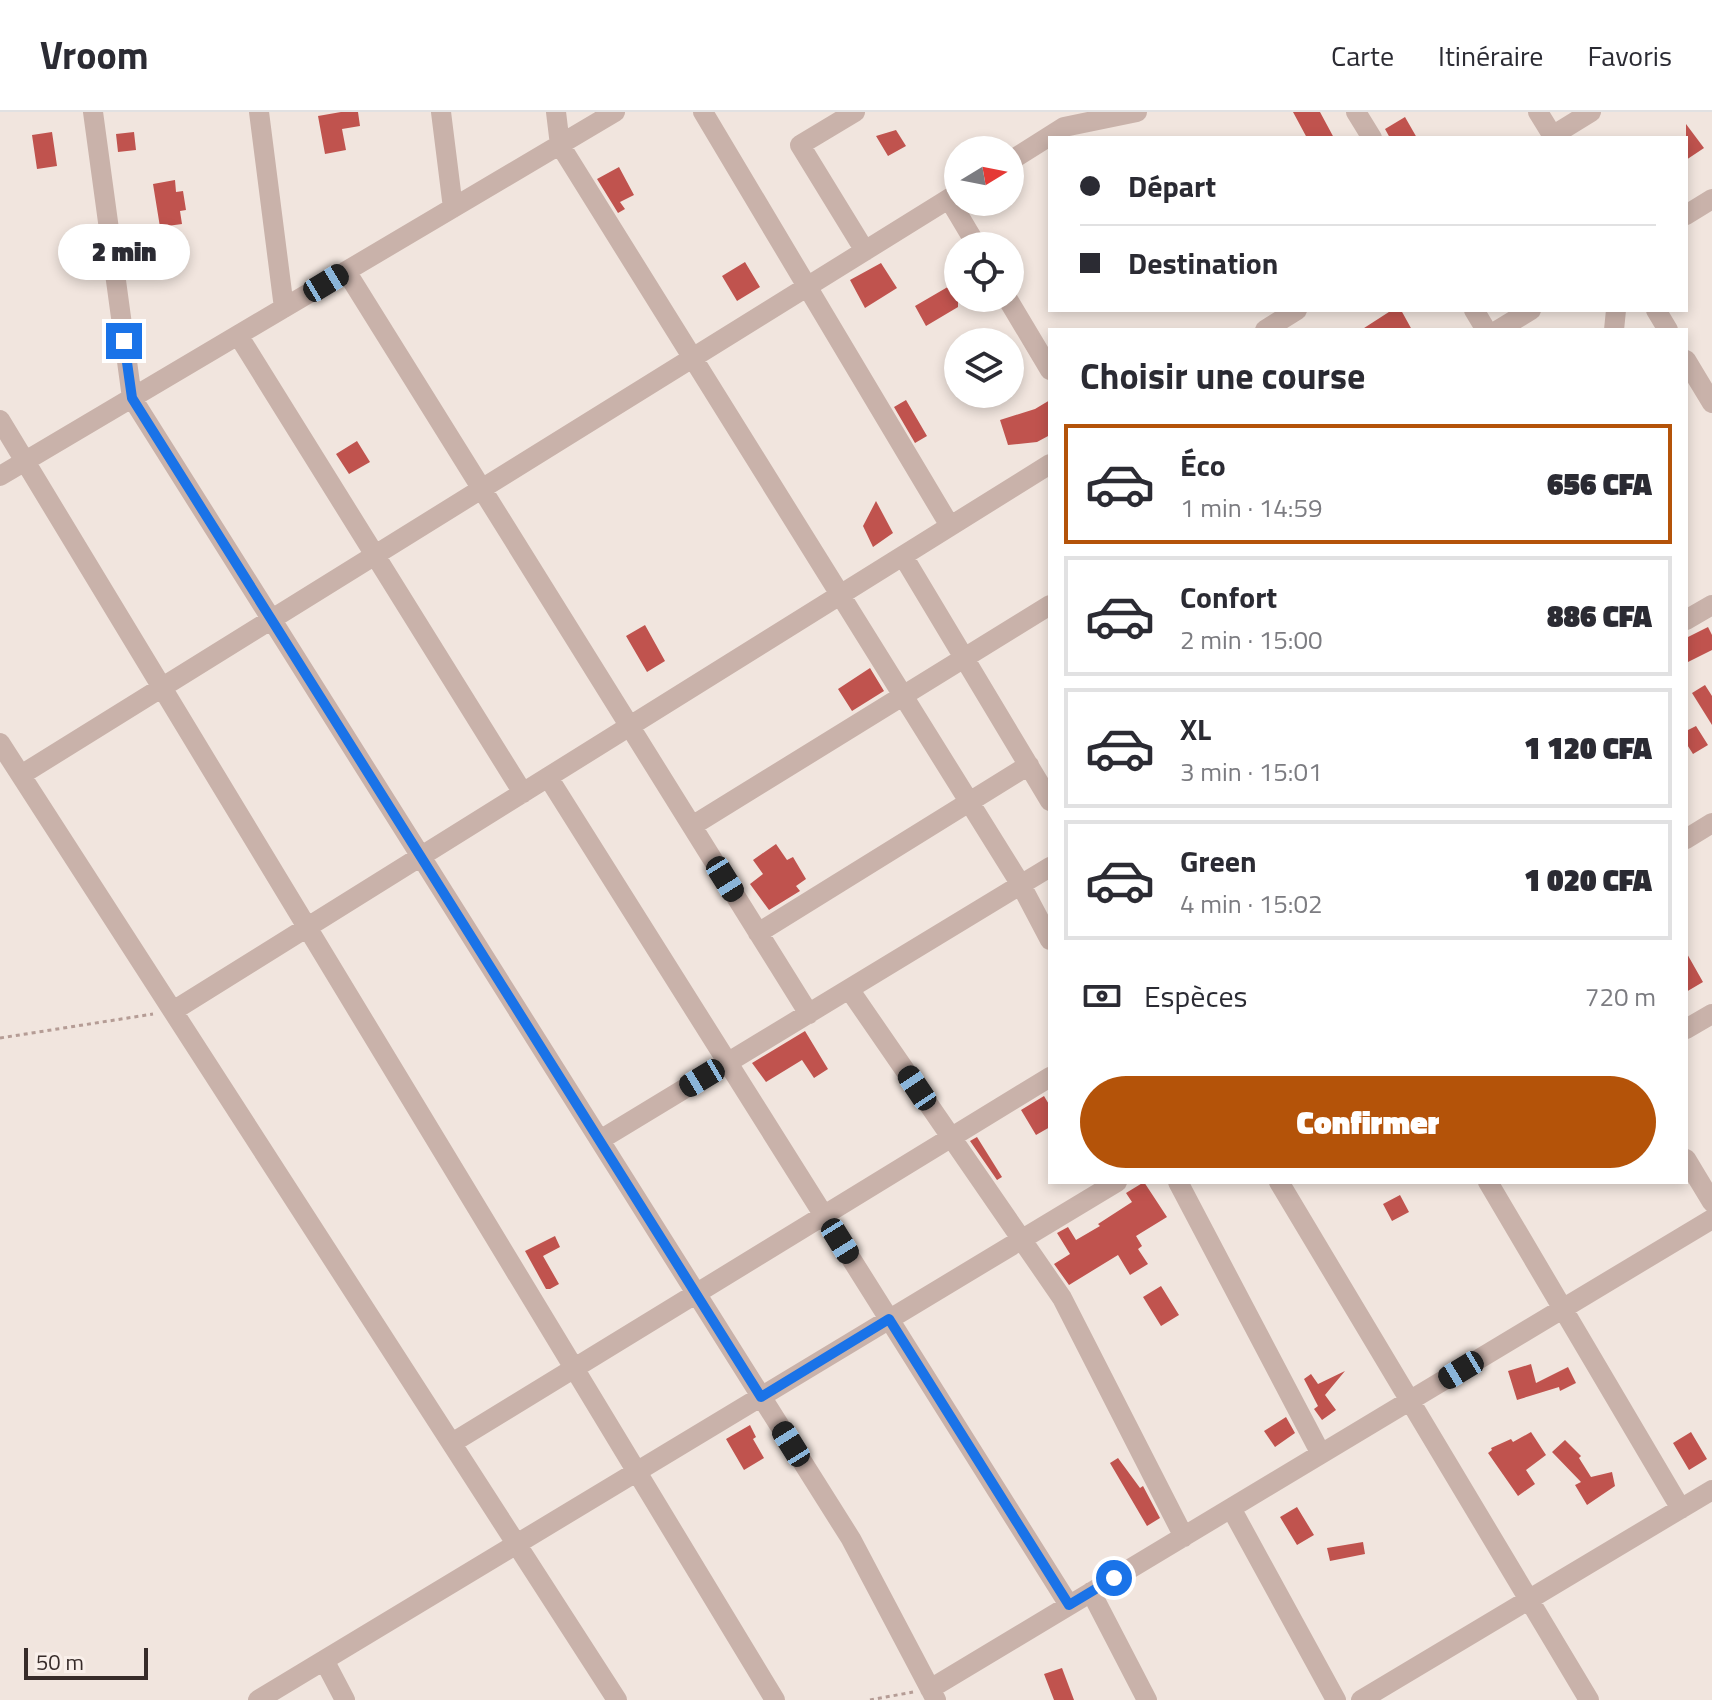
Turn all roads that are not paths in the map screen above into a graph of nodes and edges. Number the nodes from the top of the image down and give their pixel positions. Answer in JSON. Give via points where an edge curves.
{"nodes":[{"id":1,"x":93,"y":112,"type":"edge"},
{"id":2,"x":259,"y":112,"type":"edge"},
{"id":3,"x":441,"y":112,"type":"edge"},
{"id":4,"x":556,"y":112,"type":"edge"},
{"id":5,"x":615,"y":112,"type":"edge"},
{"id":6,"x":703,"y":112,"type":"edge"},
{"id":7,"x":855,"y":112,"type":"edge"},
{"id":8,"x":1137,"y":112,"type":"edge"},
{"id":9,"x":1356,"y":112,"type":"edge"},
{"id":10,"x":1538,"y":112,"type":"edge"},
{"id":11,"x":1591,"y":112,"type":"edge"},
{"id":12,"x":1050,"y":136,"type":"edge"},
{"id":13,"x":1371,"y":136,"type":"edge"},
{"id":14,"x":1552,"y":136,"type":"edge"},
{"id":15,"x":1555,"y":136,"type":"edge"},
{"id":16,"x":1048,"y":137,"type":"edge"},
{"id":17,"x":560,"y":145,"type":"junction"},
{"id":18,"x":1024,"y":152,"type":"edge"},
{"id":19,"x":1712,"y":199,"type":"edge"},
{"id":20,"x":944,"y":202,"type":"edge"},
{"id":21,"x":453,"y":208,"type":"junction"},
{"id":22,"x":1688,"y":214,"type":"edge"},
{"id":23,"x":865,"y":251,"type":"junction"},
{"id":24,"x":346,"y":271,"type":"junction"},
{"id":25,"x":807,"y":286,"type":"junction"},
{"id":26,"x":284,"y":308,"type":"junction"},
{"id":27,"x":1015,"y":312,"type":"edge"},
{"id":28,"x":1294,"y":312,"type":"edge"},
{"id":29,"x":1528,"y":312,"type":"edge"},
{"id":30,"x":1268,"y":328,"type":"edge"},
{"id":31,"x":1501,"y":328,"type":"edge"},
{"id":32,"x":238,"y":335,"type":"junction"},
{"id":33,"x":693,"y":358,"type":"junction"},
{"id":34,"x":1688,"y":363,"type":"edge"},
{"id":35,"x":1048,"y":367,"type":"edge"},
{"id":36,"x":1710,"y":396,"type":"edge"},
{"id":37,"x":132,"y":398,"type":"junction"},
{"id":38,"x":0,"y":420,"type":"edge"},
{"id":39,"x":25,"y":461,"type":"junction"},
{"id":40,"x":1048,"y":465,"type":"edge"},
{"id":41,"x":0,"y":476,"type":"edge"},
{"id":42,"x":482,"y":489,"type":"junction"},
{"id":43,"x":950,"y":526,"type":"junction"},
{"id":44,"x":375,"y":555,"type":"junction"},
{"id":45,"x":903,"y":556,"type":"junction"},
{"id":46,"x":840,"y":595,"type":"junction"},
{"id":47,"x":1712,"y":605,"type":"edge"},
{"id":48,"x":1048,"y":606,"type":"edge"},
{"id":49,"x":271,"y":619,"type":"junction"},
{"id":50,"x":1688,"y":619,"type":"edge"},
{"id":51,"x":965,"y":658,"type":"junction"},
{"id":52,"x":162,"y":687,"type":"junction"},
{"id":53,"x":903,"y":696,"type":"junction"},
{"id":54,"x":630,"y":726,"type":"junction"},
{"id":55,"x":0,"y":743,"type":"edge"},
{"id":56,"x":1029,"y":765,"type":"junction"},
{"id":57,"x":21,"y":775,"type":"junction"},
{"id":58,"x":548,"y":777,"type":"junction"},
{"id":59,"x":523,"y":793,"type":"junction"},
{"id":60,"x":1048,"y":798,"type":"edge"},
{"id":61,"x":969,"y":802,"type":"junction"},
{"id":62,"x":1712,"y":823,"type":"edge"},
{"id":63,"x":692,"y":826,"type":"junction"},
{"id":64,"x":1688,"y":838,"type":"edge"},
{"id":65,"x":421,"y":856,"type":"junction"},
{"id":66,"x":1048,"y":868,"type":"edge"},
{"id":67,"x":1021,"y":885,"type":"junction"},
{"id":68,"x":307,"y":927,"type":"junction"},
{"id":69,"x":758,"y":933,"type":"junction"},
{"id":70,"x":1048,"y":936,"type":"edge"},
{"id":71,"x":849,"y":989,"type":"junction"},
{"id":72,"x":173,"y":1011,"type":"junction"},
{"id":73,"x":809,"y":1014,"type":"junction"},
{"id":74,"x":1712,"y":1014,"type":"edge"},
{"id":75,"x":1688,"y":1028,"type":"edge"},
{"id":76,"x":728,"y":1062,"type":"junction"},
{"id":77,"x":1048,"y":1078,"type":"edge"},
{"id":78,"x":952,"y":1137,"type":"junction"},
{"id":79,"x":600,"y":1140,"type":"junction"},
{"id":80,"x":1688,"y":1162,"type":"edge"},
{"id":81,"x":1114,"y":1184,"type":"edge"},
{"id":82,"x":1179,"y":1184,"type":"edge"},
{"id":83,"x":1280,"y":1184,"type":"edge"},
{"id":84,"x":1489,"y":1184,"type":"edge"},
{"id":85,"x":1712,"y":1202,"type":"edge"},
{"id":86,"x":824,"y":1215,"type":"junction"},
{"id":87,"x":1712,"y":1219,"type":"edge"},
{"id":88,"x":1022,"y":1239,"type":"junction"},
{"id":89,"x":696,"y":1294,"type":"junction"},
{"id":90,"x":1563,"y":1309,"type":"junction"},
{"id":91,"x":889,"y":1319,"type":"junction"},
{"id":92,"x":574,"y":1369,"type":"junction"},
{"id":93,"x":761,"y":1397,"type":"junction"},
{"id":94,"x":1410,"y":1401,"type":"junction"},
{"id":95,"x":452,"y":1443,"type":"junction"},
{"id":96,"x":1321,"y":1454,"type":"junction"},
{"id":97,"x":636,"y":1472,"type":"junction"},
{"id":98,"x":1712,"y":1490,"type":"edge"},
{"id":99,"x":1231,"y":1508,"type":"junction"},
{"id":100,"x":1681,"y":1509,"type":"junction"},
{"id":101,"x":1184,"y":1537,"type":"junction"},
{"id":102,"x":516,"y":1544,"type":"junction"},
{"id":103,"x":1091,"y":1592,"type":"junction"},
{"id":104,"x":1529,"y":1600,"type":"junction"},
{"id":105,"x":1069,"y":1605,"type":"junction"},
{"id":106,"x":324,"y":1660,"type":"junction"},
{"id":107,"x":933,"y":1694,"type":"edge"},
{"id":108,"x":258,"y":1700,"type":"edge"},
{"id":109,"x":345,"y":1700,"type":"edge"},
{"id":110,"x":617,"y":1700,"type":"edge"},
{"id":111,"x":775,"y":1700,"type":"edge"},
{"id":112,"x":1147,"y":1700,"type":"edge"},
{"id":113,"x":1336,"y":1700,"type":"edge"},
{"id":114,"x":1361,"y":1700,"type":"edge"},
{"id":115,"x":1589,"y":1700,"type":"edge"}],
"edges":[{"from":1,"to":37,"type":"street"},
{"from":2,"to":26,"type":"street"},
{"from":3,"to":21,"type":"street"},
{"from":4,"to":17,"type":"street"},
{"from":5,"to":17,"type":"street"},
{"from":6,"to":25,"type":"street"},
{"from":7,"to":23,"type":"street","via":[[800,145]]},
{"from":8,"to":12,"type":"street","via":[[1064,127]]},
{"from":9,"to":13,"type":"street"},
{"from":10,"to":14,"type":"street"},
{"from":11,"to":15,"type":"street"},
{"from":16,"to":18,"type":"street"},
{"from":17,"to":21,"type":"street"},
{"from":17,"to":33,"type":"street"},
{"from":19,"to":22,"type":"street"},
{"from":20,"to":23,"type":"street"},
{"from":21,"to":24,"type":"street"},
{"from":23,"to":25,"type":"street"},
{"from":24,"to":26,"type":"street"},
{"from":24,"to":42,"type":"street"},
{"from":25,"to":33,"type":"street"},
{"from":25,"to":43,"type":"street"},
{"from":26,"to":32,"type":"street"},
{"from":27,"to":35,"type":"street"},
{"from":28,"to":30,"type":"street"},
{"from":29,"to":31,"type":"street"},
{"from":32,"to":37,"type":"street"},
{"from":32,"to":44,"type":"street"},
{"from":33,"to":42,"type":"street"},
{"from":33,"to":46,"type":"street"},
{"from":34,"to":36,"type":"street"},
{"from":37,"to":39,"type":"street"},
{"from":37,"to":49,"type":"street"},
{"from":38,"to":39,"type":"street"},
{"from":39,"to":41,"type":"street"},
{"from":39,"to":52,"type":"street"},
{"from":40,"to":43,"type":"street"},
{"from":42,"to":44,"type":"street"},
{"from":42,"to":54,"type":"street"},
{"from":43,"to":45,"type":"street"},
{"from":44,"to":49,"type":"street"},
{"from":44,"to":59,"type":"street"},
{"from":45,"to":46,"type":"street"},
{"from":45,"to":51,"type":"street"},
{"from":46,"to":53,"type":"street"},
{"from":46,"to":54,"type":"street"},
{"from":47,"to":50,"type":"street"},
{"from":48,"to":51,"type":"street"},
{"from":49,"to":52,"type":"street"},
{"from":49,"to":65,"type":"street"},
{"from":51,"to":53,"type":"street"},
{"from":51,"to":56,"type":"street"},
{"from":52,"to":57,"type":"street"},
{"from":52,"to":68,"type":"street"},
{"from":53,"to":61,"type":"street"},
{"from":53,"to":63,"type":"street"},
{"from":54,"to":58,"type":"street"},
{"from":54,"to":63,"type":"street"},
{"from":55,"to":57,"type":"street"},
{"from":56,"to":60,"type":"street"},
{"from":56,"to":61,"type":"street"},
{"from":57,"to":72,"type":"street"},
{"from":58,"to":59,"type":"street"},
{"from":58,"to":76,"type":"street"},
{"from":59,"to":65,"type":"street"},
{"from":61,"to":67,"type":"street"},
{"from":61,"to":69,"type":"street"},
{"from":62,"to":64,"type":"street"},
{"from":63,"to":69,"type":"street"},
{"from":65,"to":68,"type":"street"},
{"from":65,"to":79,"type":"street"},
{"from":66,"to":67,"type":"street"},
{"from":67,"to":70,"type":"street"},
{"from":67,"to":71,"type":"street"},
{"from":68,"to":72,"type":"street"},
{"from":68,"to":92,"type":"street"},
{"from":69,"to":73,"type":"street"},
{"from":71,"to":73,"type":"street"},
{"from":71,"to":78,"type":"street"},
{"from":72,"to":95,"type":"street"},
{"from":73,"to":76,"type":"street"},
{"from":74,"to":75,"type":"street"},
{"from":76,"to":79,"type":"street"},
{"from":76,"to":86,"type":"street"},
{"from":77,"to":78,"type":"street"},
{"from":78,"to":86,"type":"street"},
{"from":78,"to":88,"type":"street"},
{"from":79,"to":89,"type":"street"},
{"from":80,"to":85,"type":"street"},
{"from":81,"to":88,"type":"street"},
{"from":82,"to":96,"type":"street"},
{"from":83,"to":94,"type":"street"},
{"from":84,"to":90,"type":"street"},
{"from":86,"to":89,"type":"street"},
{"from":86,"to":91,"type":"street"},
{"from":87,"to":90,"type":"street"},
{"from":88,"to":91,"type":"street"},
{"from":88,"to":101,"type":"street","via":[[1062,1298]]},
{"from":89,"to":92,"type":"street"},
{"from":89,"to":93,"type":"street"},
{"from":90,"to":94,"type":"street"},
{"from":90,"to":100,"type":"street"},
{"from":91,"to":93,"type":"street"},
{"from":91,"to":105,"type":"street"},
{"from":92,"to":95,"type":"street"},
{"from":92,"to":97,"type":"street"},
{"from":93,"to":97,"type":"street"},
{"from":93,"to":107,"type":"street","via":[[851,1539]]},
{"from":94,"to":96,"type":"street"},
{"from":94,"to":104,"type":"street"},
{"from":95,"to":102,"type":"street"},
{"from":96,"to":99,"type":"street"},
{"from":97,"to":102,"type":"street"},
{"from":97,"to":111,"type":"street"},
{"from":98,"to":100,"type":"street"},
{"from":99,"to":101,"type":"street"},
{"from":99,"to":113,"type":"street"},
{"from":100,"to":104,"type":"street"},
{"from":101,"to":103,"type":"street"},
{"from":102,"to":106,"type":"street"},
{"from":102,"to":110,"type":"street"},
{"from":103,"to":105,"type":"street"},
{"from":103,"to":112,"type":"street"},
{"from":104,"to":114,"type":"street"},
{"from":104,"to":115,"type":"street"},
{"from":105,"to":107,"type":"street"},
{"from":106,"to":108,"type":"street"},
{"from":106,"to":109,"type":"street"}]}
